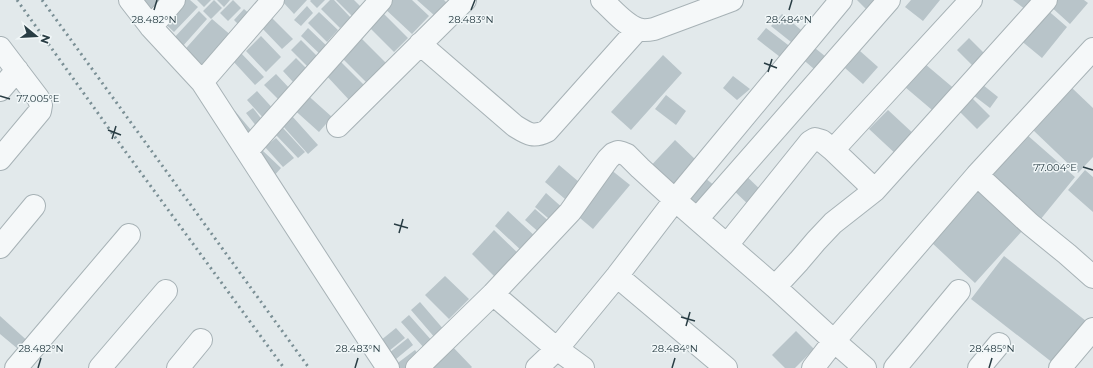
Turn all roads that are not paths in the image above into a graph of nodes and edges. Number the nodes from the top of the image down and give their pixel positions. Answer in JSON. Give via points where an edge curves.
{"nodes":[{"id":1,"x":130,"y":0,"type":"edge"},
{"id":2,"x":174,"y":0,"type":"edge"},
{"id":3,"x":273,"y":0,"type":"edge"},
{"id":4,"x":381,"y":0,"type":"edge"},
{"id":5,"x":464,"y":0,"type":"edge"},
{"id":6,"x":602,"y":0,"type":"edge"},
{"id":7,"x":732,"y":0,"type":"edge"},
{"id":8,"x":841,"y":0,"type":"edge"},
{"id":9,"x":889,"y":0,"type":"edge"},
{"id":10,"x":972,"y":0,"type":"edge"},
{"id":11,"x":1046,"y":0,"type":"edge"},
{"id":12,"x":151,"y":27,"type":"junction"},
{"id":13,"x":638,"y":30,"type":"junction"},
{"id":14,"x":420,"y":44,"type":"junction"},
{"id":15,"x":0,"y":48,"type":"edge"},
{"id":16,"x":1093,"y":49,"type":"edge"},
{"id":17,"x":17,"y":70,"type":"junction"},
{"id":18,"x":202,"y":82,"type":"junction"},
{"id":19,"x":0,"y":90,"type":"edge"},
{"id":20,"x":338,"y":126,"type":"dead end"},
{"id":21,"x":833,"y":150,"type":"junction"},
{"id":22,"x":247,"y":151,"type":"junction"},
{"id":23,"x":0,"y":159,"type":"edge"},
{"id":24,"x":977,"y":175,"type":"junction"},
{"id":25,"x":875,"y":190,"type":"junction"},
{"id":26,"x":675,"y":200,"type":"junction"},
{"id":27,"x":34,"y":206,"type":"dead end"},
{"id":28,"x":697,"y":219,"type":"junction"},
{"id":29,"x":128,"y":235,"type":"dead end"},
{"id":30,"x":726,"y":245,"type":"junction"},
{"id":31,"x":0,"y":247,"type":"edge"},
{"id":32,"x":617,"y":276,"type":"junction"},
{"id":33,"x":1093,"y":277,"type":"edge"},
{"id":34,"x":775,"y":288,"type":"junction"},
{"id":35,"x":166,"y":291,"type":"dead end"},
{"id":36,"x":959,"y":291,"type":"dead end"},
{"id":37,"x":493,"y":294,"type":"junction"},
{"id":38,"x":1093,"y":329,"type":"edge"},
{"id":39,"x":201,"y":340,"type":"dead end"},
{"id":40,"x":834,"y":341,"type":"junction"},
{"id":41,"x":999,"y":344,"type":"dead end"},
{"id":42,"x":557,"y":349,"type":"junction"},
{"id":43,"x":16,"y":368,"type":"edge"},
{"id":44,"x":100,"y":368,"type":"edge"},
{"id":45,"x":178,"y":368,"type":"edge"},
{"id":46,"x":388,"y":368,"type":"edge"},
{"id":47,"x":417,"y":368,"type":"edge"},
{"id":48,"x":537,"y":368,"type":"edge"},
{"id":49,"x":583,"y":368,"type":"edge"},
{"id":50,"x":726,"y":368,"type":"edge"},
{"id":51,"x":813,"y":368,"type":"edge"},
{"id":52,"x":865,"y":368,"type":"edge"},
{"id":53,"x":895,"y":368,"type":"edge"},
{"id":54,"x":979,"y":368,"type":"edge"},
{"id":55,"x":1060,"y":368,"type":"edge"}],
"edges":[{"from":1,"to":12,"type":"street"},
{"from":2,"to":12,"type":"street"},
{"from":3,"to":18,"type":"street"},
{"from":4,"to":22,"type":"street"},
{"from":5,"to":14,"type":"street"},
{"from":6,"to":13,"type":"street"},
{"from":7,"to":13,"type":"street","via":[[654,29]]},
{"from":8,"to":26,"type":"street"},
{"from":9,"to":28,"type":"street"},
{"from":10,"to":21,"type":"street"},
{"from":11,"to":25,"type":"street"},
{"from":12,"to":18,"type":"street"},
{"from":13,"to":14,"type":"street","via":[[548,131],[539,135],[529,135],[515,126]]},
{"from":14,"to":20,"type":"street"},
{"from":15,"to":17,"type":"street"},
{"from":16,"to":24,"type":"street"},
{"from":17,"to":19,"type":"street"},
{"from":17,"to":23,"type":"street","via":[[38,98],[40,111]]},
{"from":18,"to":22,"type":"street"},
{"from":21,"to":25,"type":"street"},
{"from":21,"to":30,"type":"street","via":[[822,141],[815,139],[810,142]]},
{"from":22,"to":46,"type":"street"},
{"from":24,"to":33,"type":"street"},
{"from":24,"to":40,"type":"street"},
{"from":25,"to":34,"type":"street","via":[[833,223]]},
{"from":26,"to":28,"type":"street"},
{"from":26,"to":32,"type":"street"},
{"from":26,"to":37,"type":"street","via":[[627,155],[618,152],[613,154],[570,212]]},
{"from":27,"to":31,"type":"street"},
{"from":28,"to":30,"type":"street"},
{"from":29,"to":43,"type":"street"},
{"from":30,"to":34,"type":"street"},
{"from":32,"to":42,"type":"street"},
{"from":32,"to":50,"type":"street"},
{"from":34,"to":40,"type":"street"},
{"from":35,"to":44,"type":"street"},
{"from":36,"to":53,"type":"street"},
{"from":37,"to":42,"type":"street"},
{"from":37,"to":47,"type":"street"},
{"from":38,"to":55,"type":"street"},
{"from":39,"to":45,"type":"street"},
{"from":40,"to":51,"type":"street"},
{"from":40,"to":52,"type":"street"},
{"from":41,"to":54,"type":"street"},
{"from":42,"to":48,"type":"street"},
{"from":42,"to":49,"type":"street"}]}
